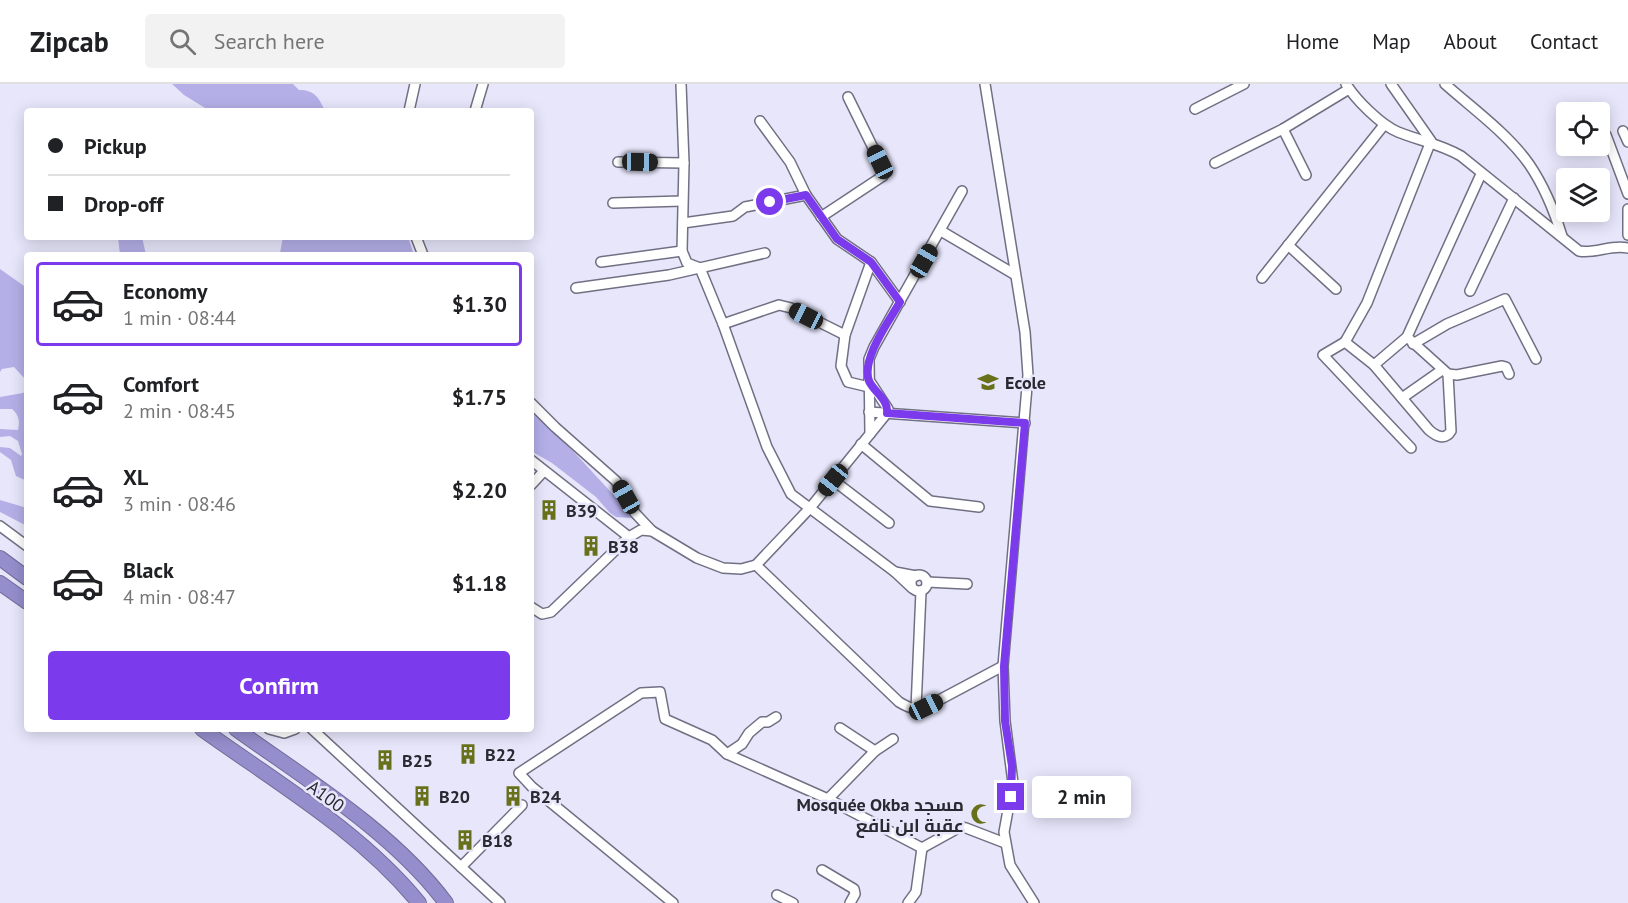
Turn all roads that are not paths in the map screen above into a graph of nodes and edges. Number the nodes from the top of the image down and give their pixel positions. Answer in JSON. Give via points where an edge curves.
{"nodes":[{"id":1,"x":415,"y":84,"type":"edge"},
{"id":2,"x":483,"y":84,"type":"edge"},
{"id":3,"x":681,"y":84,"type":"edge"},
{"id":4,"x":985,"y":84,"type":"edge"},
{"id":5,"x":1244,"y":84,"type":"edge"},
{"id":6,"x":1391,"y":84,"type":"edge"},
{"id":7,"x":1445,"y":84,"type":"edge"},
{"id":8,"x":1348,"y":86,"type":"edge"},
{"id":9,"x":848,"y":97,"type":"dead end"},
{"id":10,"x":410,"y":108,"type":"edge"},
{"id":11,"x":476,"y":108,"type":"edge"},
{"id":12,"x":1195,"y":109,"type":"dead end"},
{"id":13,"x":760,"y":121,"type":"dead end"},
{"id":14,"x":1384,"y":125,"type":"junction"},
{"id":15,"x":1283,"y":129,"type":"junction"},
{"id":16,"x":1623,"y":131,"type":"dead end"},
{"id":17,"x":1431,"y":141,"type":"junction"},
{"id":18,"x":1628,"y":142,"type":"edge"},
{"id":19,"x":1610,"y":146,"type":"edge"},
{"id":20,"x":618,"y":162,"type":"dead end"},
{"id":21,"x":684,"y":163,"type":"junction"},
{"id":22,"x":1215,"y":163,"type":"dead end"},
{"id":23,"x":1481,"y":174,"type":"junction"},
{"id":24,"x":1306,"y":175,"type":"dead end"},
{"id":25,"x":962,"y":191,"type":"dead end"},
{"id":26,"x":1628,"y":194,"type":"edge"},
{"id":27,"x":806,"y":195,"type":"junction"},
{"id":28,"x":1514,"y":198,"type":"junction"},
{"id":29,"x":682,"y":201,"type":"junction"},
{"id":30,"x":613,"y":203,"type":"dead end"},
{"id":31,"x":1628,"y":209,"type":"edge"},
{"id":32,"x":1628,"y":214,"type":"edge"},
{"id":33,"x":821,"y":217,"type":"junction"},
{"id":34,"x":683,"y":223,"type":"junction"},
{"id":35,"x":941,"y":231,"type":"junction"},
{"id":36,"x":1628,"y":235,"type":"edge"},
{"id":37,"x":1563,"y":237,"type":"junction"},
{"id":38,"x":1288,"y":245,"type":"junction"},
{"id":39,"x":1628,"y":248,"type":"edge"},
{"id":40,"x":682,"y":251,"type":"junction"},
{"id":41,"x":765,"y":253,"type":"dead end"},
{"id":42,"x":601,"y":262,"type":"dead end"},
{"id":43,"x":871,"y":262,"type":"junction"},
{"id":44,"x":700,"y":268,"type":"junction"},
{"id":45,"x":1014,"y":274,"type":"junction"},
{"id":46,"x":1262,"y":278,"type":"dead end"},
{"id":47,"x":576,"y":288,"type":"dead end"},
{"id":48,"x":1336,"y":289,"type":"dead end"},
{"id":49,"x":1470,"y":291,"type":"dead end"},
{"id":50,"x":900,"y":302,"type":"junction"},
{"id":51,"x":723,"y":324,"type":"junction"},
{"id":52,"x":845,"y":335,"type":"junction"},
{"id":53,"x":1410,"y":340,"type":"junction"},
{"id":54,"x":1345,"y":342,"type":"junction"},
{"id":55,"x":1536,"y":359,"type":"dead end"},
{"id":56,"x":1374,"y":365,"type":"junction"},
{"id":57,"x":1445,"y":372,"type":"junction"},
{"id":58,"x":1509,"y":374,"type":"dead end"},
{"id":59,"x":869,"y":384,"type":"junction"},
{"id":60,"x":1402,"y":398,"type":"junction"},
{"id":61,"x":534,"y":406,"type":"edge"},
{"id":62,"x":869,"y":412,"type":"junction"},
{"id":63,"x":887,"y":413,"type":"junction"},
{"id":64,"x":1025,"y":423,"type":"junction"},
{"id":65,"x":870,"y":434,"type":"junction"},
{"id":66,"x":861,"y":444,"type":"junction"},
{"id":67,"x":1411,"y":448,"type":"dead end"},
{"id":68,"x":534,"y":463,"type":"edge"},
{"id":69,"x":544,"y":471,"type":"junction"},
{"id":70,"x":833,"y":480,"type":"junction"},
{"id":71,"x":534,"y":482,"type":"edge"},
{"id":72,"x":980,"y":507,"type":"dead end"},
{"id":73,"x":810,"y":508,"type":"junction"},
{"id":74,"x":889,"y":523,"type":"dead end"},
{"id":75,"x":0,"y":526,"type":"edge"},
{"id":76,"x":652,"y":531,"type":"junction"},
{"id":77,"x":629,"y":537,"type":"junction"},
{"id":78,"x":24,"y":544,"type":"edge"},
{"id":79,"x":0,"y":558,"type":"edge"},
{"id":80,"x":756,"y":565,"type":"junction"},
{"id":81,"x":895,"y":572,"type":"junction"},
{"id":82,"x":24,"y":576,"type":"edge"},
{"id":83,"x":916,"y":576,"type":"junction"},
{"id":84,"x":927,"y":582,"type":"junction"},
{"id":85,"x":0,"y":583,"type":"edge"},
{"id":86,"x":967,"y":584,"type":"dead end"},
{"id":87,"x":917,"y":589,"type":"junction"},
{"id":88,"x":24,"y":600,"type":"edge"},
{"id":89,"x":534,"y":609,"type":"edge"},
{"id":90,"x":1004,"y":666,"type":"junction"},
{"id":91,"x":916,"y":709,"type":"junction"},
{"id":92,"x":776,"y":717,"type":"dead end"},
{"id":93,"x":840,"y":728,"type":"dead end"},
{"id":94,"x":206,"y":732,"type":"edge"},
{"id":95,"x":240,"y":732,"type":"edge"},
{"id":96,"x":315,"y":732,"type":"edge"},
{"id":97,"x":893,"y":739,"type":"dead end"},
{"id":98,"x":875,"y":751,"type":"junction"},
{"id":99,"x":727,"y":754,"type":"junction"},
{"id":100,"x":828,"y":799,"type":"junction"},
{"id":101,"x":522,"y":805,"type":"dead end"},
{"id":102,"x":1005,"y":843,"type":"junction"},
{"id":103,"x":922,"y":848,"type":"junction"},
{"id":104,"x":461,"y":867,"type":"junction"},
{"id":105,"x":822,"y":870,"type":"dead end"},
{"id":106,"x":777,"y":896,"type":"dead end"},
{"id":107,"x":419,"y":903,"type":"edge"},
{"id":108,"x":446,"y":903,"type":"edge"},
{"id":109,"x":500,"y":903,"type":"edge"},
{"id":110,"x":673,"y":903,"type":"edge"},
{"id":111,"x":793,"y":903,"type":"edge"},
{"id":112,"x":850,"y":903,"type":"edge"},
{"id":113,"x":908,"y":903,"type":"edge"},
{"id":114,"x":1034,"y":903,"type":"edge"}],
"edges":[{"from":1,"to":10,"type":"street"},
{"from":2,"to":11,"type":"street"},
{"from":3,"to":21,"type":"street"},
{"from":4,"to":45,"type":"street"},
{"from":5,"to":12,"type":"street"},
{"from":6,"to":17,"type":"street"},
{"from":7,"to":37,"type":"street","via":[[1528,162],[1545,191]]},
{"from":8,"to":14,"type":"street"},
{"from":8,"to":15,"type":"street"},
{"from":9,"to":33,"type":"street","via":[[883,176]]},
{"from":13,"to":27,"type":"street","via":[[790,162]]},
{"from":14,"to":17,"type":"street"},
{"from":14,"to":38,"type":"street"},
{"from":15,"to":22,"type":"street"},
{"from":15,"to":24,"type":"street"},
{"from":16,"to":18,"type":"street"},
{"from":17,"to":23,"type":"street","via":[[1461,156]]},
{"from":17,"to":54,"type":"street","via":[[1366,303]]},
{"from":19,"to":26,"type":"street"},
{"from":20,"to":21,"type":"street"},
{"from":21,"to":29,"type":"street"},
{"from":23,"to":28,"type":"street"},
{"from":23,"to":53,"type":"street"},
{"from":25,"to":35,"type":"street"},
{"from":27,"to":33,"type":"street"},
{"from":27,"to":34,"type":"street","via":[[745,207],[733,216]]},
{"from":28,"to":37,"type":"street"},
{"from":28,"to":49,"type":"street"},
{"from":29,"to":30,"type":"street"},
{"from":29,"to":34,"type":"street"},
{"from":31,"to":32,"type":"street"},
{"from":32,"to":36,"type":"street"},
{"from":33,"to":43,"type":"street","via":[[837,239]]},
{"from":34,"to":40,"type":"street"},
{"from":35,"to":45,"type":"street"},
{"from":35,"to":50,"type":"street"},
{"from":37,"to":39,"type":"street","via":[[1579,251]]},
{"from":38,"to":46,"type":"street"},
{"from":38,"to":48,"type":"street"},
{"from":40,"to":42,"type":"street"},
{"from":40,"to":44,"type":"street","via":[[687,263]]},
{"from":41,"to":44,"type":"street"},
{"from":43,"to":50,"type":"street"},
{"from":43,"to":52,"type":"street"},
{"from":44,"to":47,"type":"street"},
{"from":44,"to":51,"type":"street"},
{"from":45,"to":64,"type":"street","via":[[1025,332]]},
{"from":50,"to":59,"type":"street","via":[[869,359]]},
{"from":51,"to":52,"type":"street","via":[[779,305]]},
{"from":51,"to":73,"type":"street","via":[[767,447],[791,494]]},
{"from":52,"to":59,"type":"street","via":[[841,366],[848,382]]},
{"from":53,"to":55,"type":"street","via":[[1505,299]]},
{"from":53,"to":56,"type":"street"},
{"from":53,"to":57,"type":"street"},
{"from":54,"to":56,"type":"street"},
{"from":54,"to":67,"type":"street","via":[[1323,355]]},
{"from":56,"to":60,"type":"street"},
{"from":57,"to":58,"type":"street","via":[[1456,375],[1502,366]]},
{"from":57,"to":60,"type":"street"},
{"from":57,"to":60,"type":"street","via":[[1449,435],[1437,436],[1429,430]]},
{"from":59,"to":62,"type":"street"},
{"from":59,"to":63,"type":"street","via":[[886,404]]},
{"from":61,"to":76,"type":"street","via":[[616,481],[635,513]]},
{"from":62,"to":63,"type":"street"},
{"from":62,"to":65,"type":"street"},
{"from":63,"to":64,"type":"street"},
{"from":63,"to":65,"type":"street"},
{"from":64,"to":90,"type":"street"},
{"from":65,"to":66,"type":"street"},
{"from":66,"to":70,"type":"street"},
{"from":66,"to":72,"type":"street","via":[[930,501]]},
{"from":68,"to":69,"type":"street"},
{"from":69,"to":71,"type":"street"},
{"from":69,"to":77,"type":"street"},
{"from":70,"to":73,"type":"street"},
{"from":70,"to":74,"type":"street"},
{"from":73,"to":80,"type":"street"},
{"from":73,"to":81,"type":"street"},
{"from":75,"to":78,"type":"street"},
{"from":76,"to":77,"type":"street","via":[[641,530]]},
{"from":76,"to":80,"type":"street","via":[[697,558],[723,568]]},
{"from":77,"to":89,"type":"street","via":[[551,612],[542,614]]},
{"from":79,"to":82,"type":"highway"},
{"from":80,"to":91,"type":"street","via":[[899,702]]},
{"from":81,"to":83,"type":"street"},
{"from":81,"to":87,"type":"street"},
{"from":83,"to":84,"type":"street","via":[[923,576]]},
{"from":83,"to":87,"type":"street","via":[[911,581]]},
{"from":84,"to":86,"type":"street"},
{"from":84,"to":87,"type":"street","via":[[925,588]]},
{"from":85,"to":88,"type":"highway"},
{"from":87,"to":91,"type":"street"},
{"from":90,"to":91,"type":"street"},
{"from":90,"to":102,"type":"street","via":[[1005,721],[1013,783]]},
{"from":92,"to":99,"type":"street","via":[[762,722]]},
{"from":93,"to":98,"type":"street"},
{"from":94,"to":107,"type":"highway","name":"A100","number":"A100","via":[[367,849]]},
{"from":95,"to":108,"type":"highway","name":"A100","number":"A100","via":[[386,840]]},
{"from":96,"to":104,"type":"street"},
{"from":97,"to":98,"type":"street"},
{"from":98,"to":100,"type":"street"},
{"from":99,"to":100,"type":"street"},
{"from":99,"to":110,"type":"street","via":[[712,740],[665,719],[660,692],[641,693],[519,773]]},
{"from":100,"to":103,"type":"street"},
{"from":101,"to":104,"type":"street"},
{"from":102,"to":103,"type":"street","via":[[960,827]]},
{"from":102,"to":114,"type":"street","via":[[1010,865]]},
{"from":103,"to":113,"type":"street","via":[[916,892]]},
{"from":104,"to":109,"type":"street"},
{"from":105,"to":112,"type":"street","via":[[854,889]]},
{"from":106,"to":111,"type":"street"}]}
